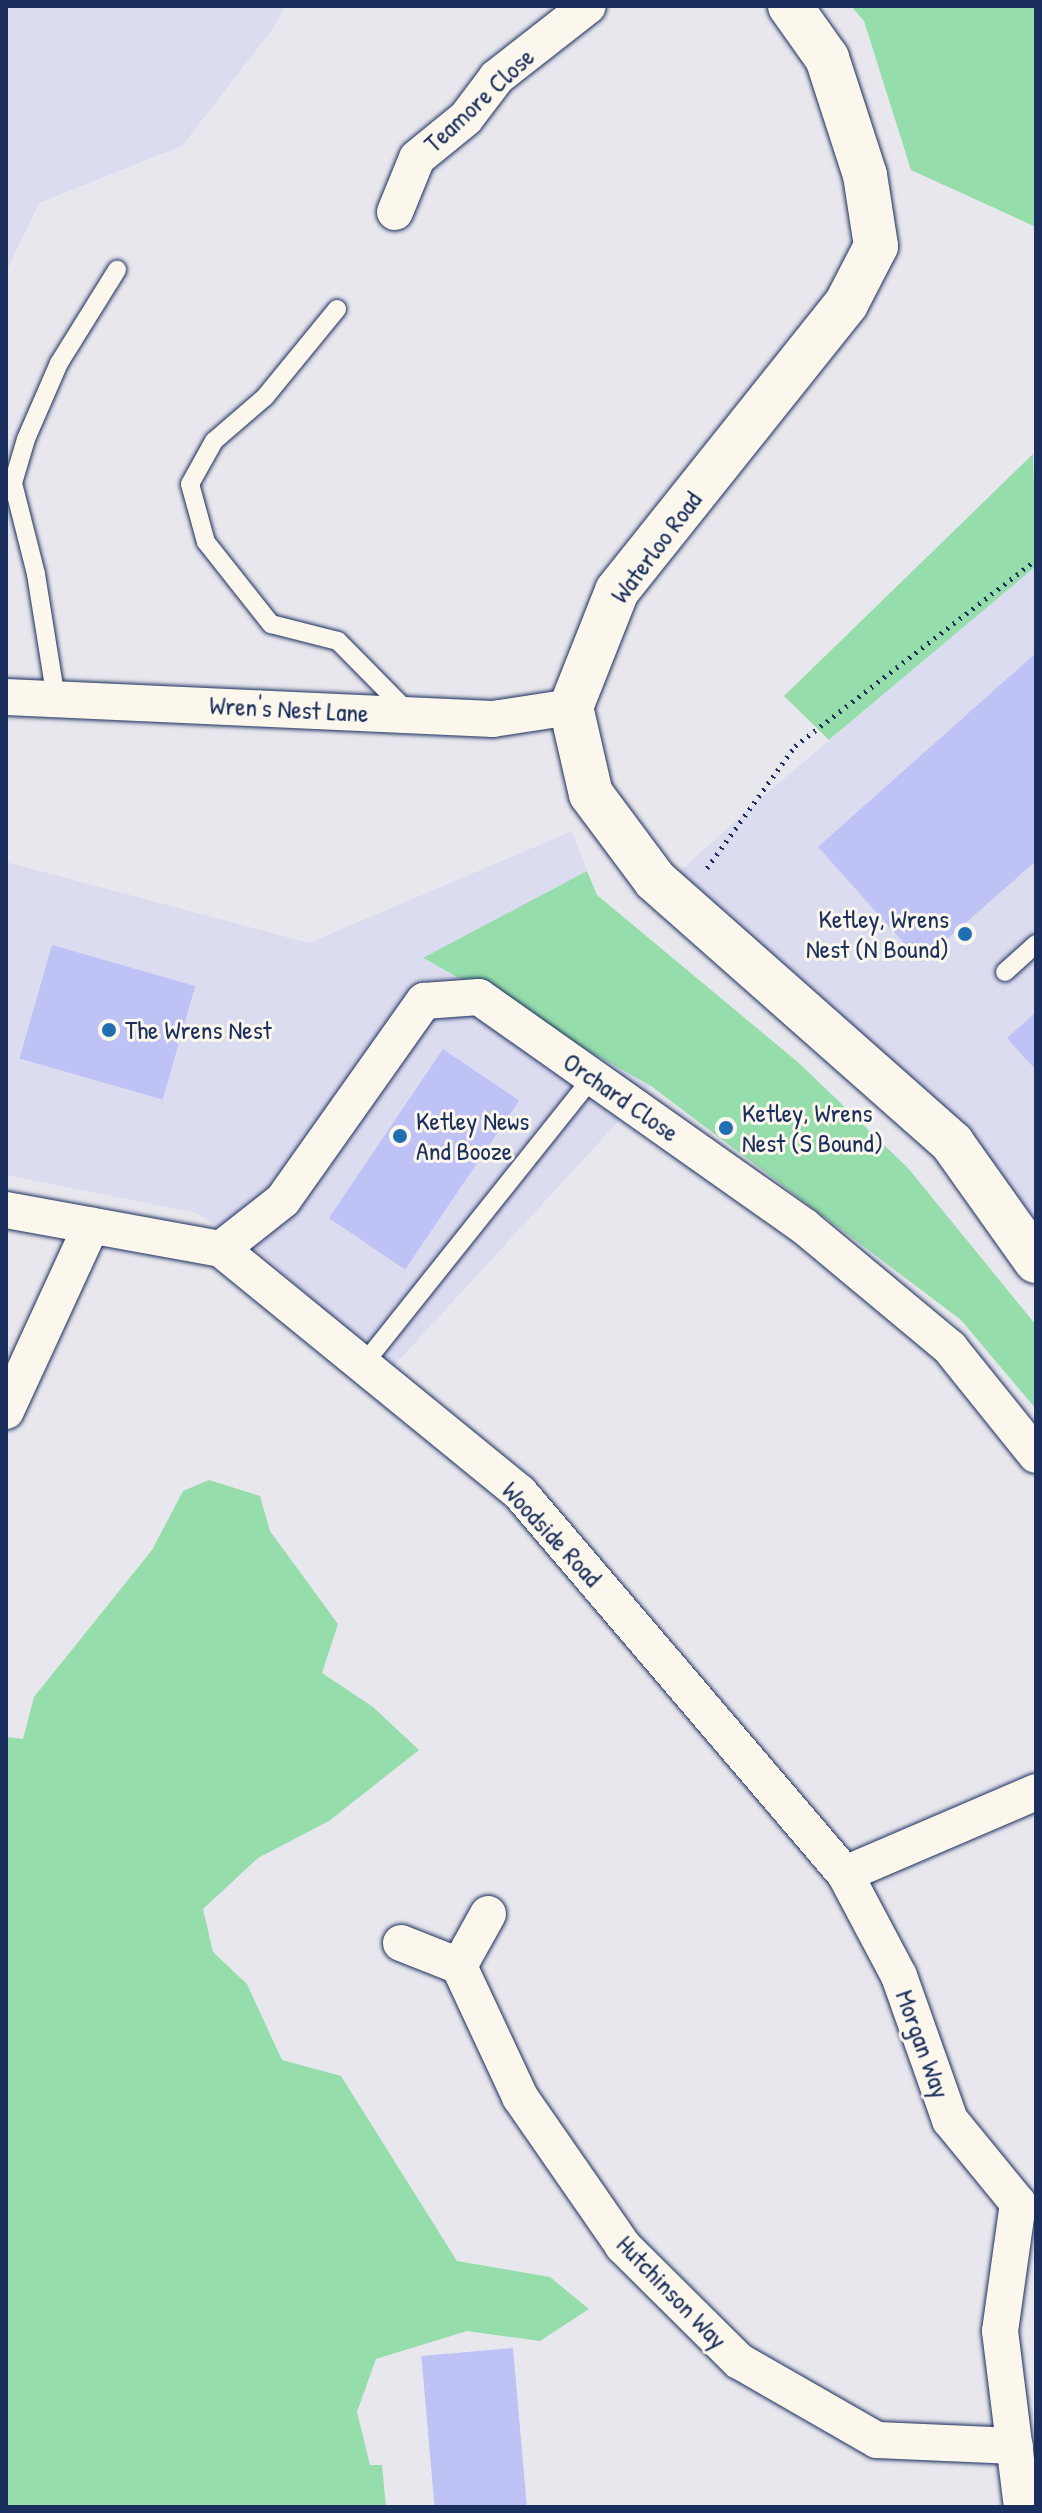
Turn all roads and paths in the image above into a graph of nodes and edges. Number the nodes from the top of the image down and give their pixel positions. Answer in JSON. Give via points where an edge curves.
{"nodes":[{"id":1,"x":588,"y":6,"type":"edge"},
{"id":2,"x":790,"y":6,"type":"edge"},
{"id":3,"x":395,"y":212,"type":"dead end"},
{"id":4,"x":117,"y":270,"type":"dead end"},
{"id":5,"x":337,"y":309,"type":"dead end"},
{"id":6,"x":1036,"y":560,"type":"edge"},
{"id":7,"x":6,"y":697,"type":"edge"},
{"id":8,"x":56,"y":699,"type":"junction"},
{"id":9,"x":571,"y":707,"type":"junction"},
{"id":10,"x":410,"y":715,"type":"junction"},
{"id":11,"x":681,"y":903,"type":"junction"},
{"id":12,"x":1036,"y":944,"type":"edge"},
{"id":13,"x":1005,"y":972,"type":"dead end"},
{"id":14,"x":593,"y":1077,"type":"junction"},
{"id":15,"x":6,"y":1210,"type":"edge"},
{"id":16,"x":91,"y":1226,"type":"junction"},
{"id":17,"x":221,"y":1249,"type":"junction"},
{"id":18,"x":1036,"y":1261,"type":"edge"},
{"id":19,"x":362,"y":1366,"type":"junction"},
{"id":20,"x":6,"y":1411,"type":"edge"},
{"id":21,"x":1036,"y":1455,"type":"edge"},
{"id":22,"x":1036,"y":1792,"type":"edge"},
{"id":23,"x":845,"y":1874,"type":"junction"},
{"id":24,"x":488,"y":1914,"type":"dead end"},
{"id":25,"x":401,"y":1943,"type":"dead end"},
{"id":26,"x":459,"y":1966,"type":"junction"},
{"id":27,"x":1027,"y":2203,"type":"edge"},
{"id":28,"x":1015,"y":2446,"type":"junction"},
{"id":29,"x":1022,"y":2507,"type":"edge"}],
"edges":[{"from":1,"to":3,"type":"street","name":"Teamore Close","via":[[497,77],[466,118],[417,158]]},
{"from":2,"to":9,"type":"street","name":"Waterloo Road","via":[[827,58],[865,175],[876,246],[846,304],[617,591]]},
{"from":4,"to":8,"type":"lane","via":[[59,363],[13,483],[36,574]]},
{"from":5,"to":10,"type":"lane","via":[[265,397],[214,441],[190,484],[206,542],[271,624],[338,641]]},
{"from":6,"to":11,"type":"path","via":[[795,746]]},
{"from":7,"to":8,"type":"street","name":"Wren's Nest Lane"},
{"from":8,"to":10,"type":"street","name":"Wren's Nest Lane"},
{"from":9,"to":10,"type":"street","name":"Wren's Nest Lane","via":[[493,719]]},
{"from":9,"to":11,"type":"street","via":[[591,794],[655,880]]},
{"from":11,"to":18,"type":"street","via":[[952,1143]]},
{"from":12,"to":13,"type":"lane"},
{"from":14,"to":17,"type":"street","name":"Orchard Close","via":[[479,997],[424,1001],[283,1200]]},
{"from":14,"to":19,"type":"lane"},
{"from":14,"to":21,"type":"street","name":"Orchard Close","via":[[805,1227],[950,1348]]},
{"from":15,"to":16,"type":"street","name":"Woodside Road"},
{"from":16,"to":17,"type":"street","name":"Woodside Road"},
{"from":16,"to":20,"type":"street"},
{"from":17,"to":19,"type":"street","name":"Woodside Road"},
{"from":19,"to":23,"type":"street","name":"Woodside Road","via":[[520,1493]]},
{"from":22,"to":23,"type":"street"},
{"from":23,"to":27,"type":"street","name":"Morgan Way","via":[[899,1976],[950,2120]]},
{"from":24,"to":26,"type":"street"},
{"from":25,"to":26,"type":"street"},
{"from":26,"to":28,"type":"street","name":"Hutchinson Way","via":[[520,2097],[623,2246],[739,2361],[877,2440]]},
{"from":27,"to":28,"type":"street","name":"Morgan Way","via":[[1000,2331]]},
{"from":28,"to":29,"type":"street","name":"Morgan Way"}]}
